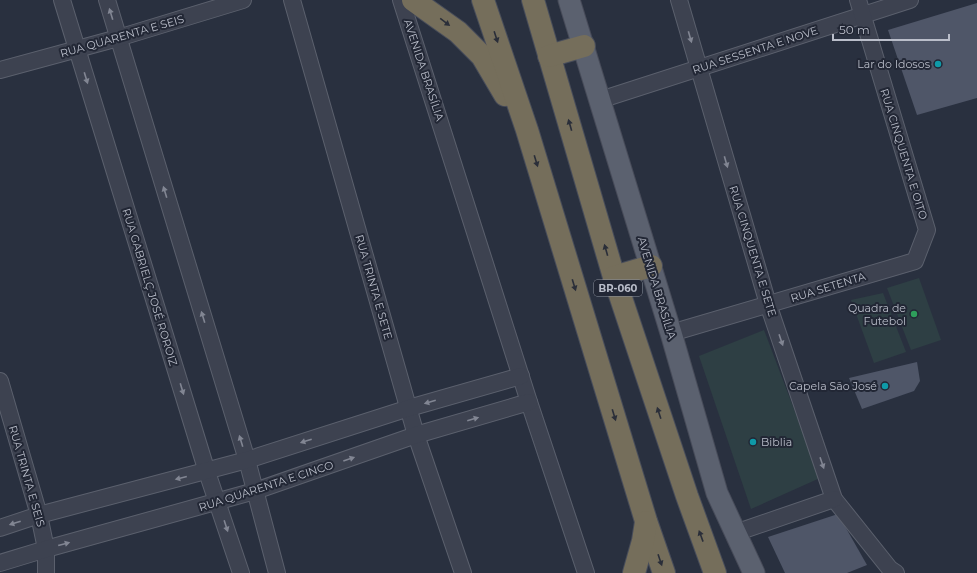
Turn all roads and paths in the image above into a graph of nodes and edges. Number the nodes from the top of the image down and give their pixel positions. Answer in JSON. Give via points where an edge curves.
{"nodes":[{"id":1,"x":62,"y":0,"type":"edge"},
{"id":2,"x":107,"y":0,"type":"edge"},
{"id":3,"x":243,"y":0,"type":"edge"},
{"id":4,"x":292,"y":0,"type":"edge"},
{"id":5,"x":402,"y":0,"type":"edge"},
{"id":6,"x":413,"y":0,"type":"edge"},
{"id":7,"x":483,"y":0,"type":"edge"},
{"id":8,"x":533,"y":0,"type":"edge"},
{"id":9,"x":570,"y":0,"type":"edge"},
{"id":10,"x":679,"y":0,"type":"edge"},
{"id":11,"x":910,"y":0,"type":"edge"},
{"id":12,"x":860,"y":7,"type":"edge"},
{"id":13,"x":118,"y":38,"type":"junction"},
{"id":14,"x":584,"y":46,"type":"junction"},
{"id":15,"x":77,"y":49,"type":"junction"},
{"id":16,"x":549,"y":56,"type":"junction"},
{"id":17,"x":699,"y":68,"type":"junction"},
{"id":18,"x":0,"y":70,"type":"edge"},
{"id":19,"x":600,"y":100,"type":"junction"},
{"id":20,"x":527,"y":130,"type":"junction"},
{"id":21,"x":915,"y":261,"type":"joint"},
{"id":22,"x":651,"y":266,"type":"junction"},
{"id":23,"x":614,"y":277,"type":"junction"},
{"id":24,"x":768,"y":304,"type":"junction"},
{"id":25,"x":671,"y":333,"type":"junction"},
{"id":26,"x":521,"y":376,"type":"junction"},
{"id":27,"x":0,"y":381,"type":"edge"},
{"id":28,"x":530,"y":402,"type":"junction"},
{"id":29,"x":409,"y":408,"type":"junction"},
{"id":30,"x":416,"y":435,"type":"junction"},
{"id":31,"x":247,"y":460,"type":"junction"},
{"id":32,"x":207,"y":472,"type":"junction"},
{"id":33,"x":255,"y":491,"type":"junction"},
{"id":34,"x":834,"y":499,"type":"junction"},
{"id":35,"x":219,"y":502,"type":"junction"},
{"id":36,"x":39,"y":515,"type":"junction"},
{"id":37,"x":646,"y":521,"type":"junction"},
{"id":38,"x":0,"y":528,"type":"edge"},
{"id":39,"x":735,"y":533,"type":"junction"},
{"id":40,"x":46,"y":549,"type":"junction"},
{"id":41,"x":0,"y":563,"type":"edge"},
{"id":42,"x":46,"y":573,"type":"edge"},
{"id":43,"x":242,"y":573,"type":"edge"},
{"id":44,"x":277,"y":573,"type":"edge"},
{"id":45,"x":463,"y":573,"type":"edge"},
{"id":46,"x":586,"y":573,"type":"edge"},
{"id":47,"x":634,"y":573,"type":"edge"},
{"id":48,"x":664,"y":573,"type":"edge"},
{"id":49,"x":715,"y":573,"type":"edge"},
{"id":50,"x":754,"y":573,"type":"edge"},
{"id":51,"x":896,"y":573,"type":"edge"}],
"edges":[{"from":1,"to":15,"type":"street","name":"RUA GABRIELÇ JOSÉ ROROIZ"},
{"from":13,"to":2,"type":"street","one_way":true},
{"from":3,"to":13,"type":"street","name":"RUA QUARENTA E SEIS"},
{"from":4,"to":29,"type":"street","name":"RUA TRINTA E SETE"},
{"from":5,"to":26,"type":"street","name":"AVENIDA BRASÍLIA"},
{"from":6,"to":20,"type":"highway","one_way":true,"via":[[458,32],[482,56]]},
{"from":7,"to":20,"type":"highway","number":"BR-060","one_way":true},
{"from":8,"to":16,"type":"highway","number":"BR-060"},
{"from":9,"to":14,"type":"main road","name":"AVENIDA BRASÍLIA"},
{"from":10,"to":17,"type":"street","name":"RUA CINQUENTA E SETE","one_way":true},
{"from":11,"to":12,"type":"street","name":"RUA SESSENTA E NOVE"},
{"from":12,"to":17,"type":"street","name":"RUA SESSENTA E NOVE"},
{"from":12,"to":21,"type":"street","name":"RUA CINQUENTA E OITO","via":[[927,230]]},
{"from":13,"to":15,"type":"street","name":"RUA QUARENTA E SEIS"},
{"from":31,"to":13,"type":"street","one_way":true},
{"from":14,"to":16,"type":"highway"},
{"from":14,"to":19,"type":"main road","name":"AVENIDA BRASÍLIA"},
{"from":15,"to":18,"type":"street","name":"RUA QUARENTA E SEIS"},
{"from":15,"to":32,"type":"street","name":"RUA GABRIELÇ JOSÉ ROROIZ","one_way":true},
{"from":23,"to":16,"type":"highway","number":"BR-060","one_way":true},
{"from":17,"to":19,"type":"street","name":"RUA SESSENTA E NOVE"},
{"from":17,"to":24,"type":"street","name":"RUA CINQUENTA E SETE","one_way":true},
{"from":19,"to":22,"type":"main road","name":"AVENIDA BRASÍLIA"},
{"from":20,"to":37,"type":"highway","number":"BR-060","one_way":true},
{"from":21,"to":24,"type":"street","name":"RUA SETENTA"},
{"from":22,"to":23,"type":"highway"},
{"from":22,"to":25,"type":"main road","name":"AVENIDA BRASÍLIA"},
{"from":49,"to":23,"type":"highway","number":"BR-060","one_way":true},
{"from":24,"to":25,"type":"street","name":"RUA SETENTA"},
{"from":24,"to":34,"type":"street","name":"RUA CINQUENTA E SETE","one_way":true},
{"from":25,"to":39,"type":"main road","name":"AVENIDA BRASÍLIA","via":[[717,493]]},
{"from":26,"to":28,"type":"street","name":"AVENIDA BRASÍLIA"},
{"from":26,"to":29,"type":"street","one_way":true},
{"from":27,"to":36,"type":"street","name":"RUA TRINTA E SEIS"},
{"from":30,"to":28,"type":"street","name":"RUA QUARENTA E CINCO","one_way":true},
{"from":28,"to":46,"type":"street","name":"AVENIDA BRASÍLIA"},
{"from":29,"to":30,"type":"street","name":"RUA TRINTA E SETE"},
{"from":29,"to":31,"type":"street","one_way":true},
{"from":33,"to":30,"type":"street","name":"RUA QUARENTA E CINCO","one_way":true},
{"from":30,"to":45,"type":"street","name":"RUA TRINTA E SETE"},
{"from":31,"to":32,"type":"street"},
{"from":31,"to":33,"type":"street"},
{"from":32,"to":35,"type":"street","name":"RUA GABRIELÇ JOSÉ ROROIZ"},
{"from":32,"to":36,"type":"street","one_way":true},
{"from":33,"to":35,"type":"street","name":"RUA QUARENTA E CINCO"},
{"from":33,"to":44,"type":"street"},
{"from":34,"to":39,"type":"street"},
{"from":34,"to":51,"type":"street","name":"RUA CINQUENTA E SETE","via":[[890,569]]},
{"from":40,"to":35,"type":"street","name":"RUA QUARENTA E CINCO","one_way":true},
{"from":35,"to":43,"type":"street","name":"RUA GABRIELÇ JOSÉ ROROIZ","one_way":true},
{"from":36,"to":38,"type":"street","one_way":true},
{"from":36,"to":40,"type":"street","name":"RUA TRINTA E SEIS"},
{"from":37,"to":47,"type":"highway"},
{"from":37,"to":48,"type":"highway","number":"BR-060","one_way":true},
{"from":39,"to":50,"type":"main road","name":"AVENIDA BRASÍLIA"},
{"from":40,"to":41,"type":"street","name":"RUA QUARENTA E CINCO"},
{"from":40,"to":42,"type":"street","name":"RUA TRINTA E SEIS"}]}
